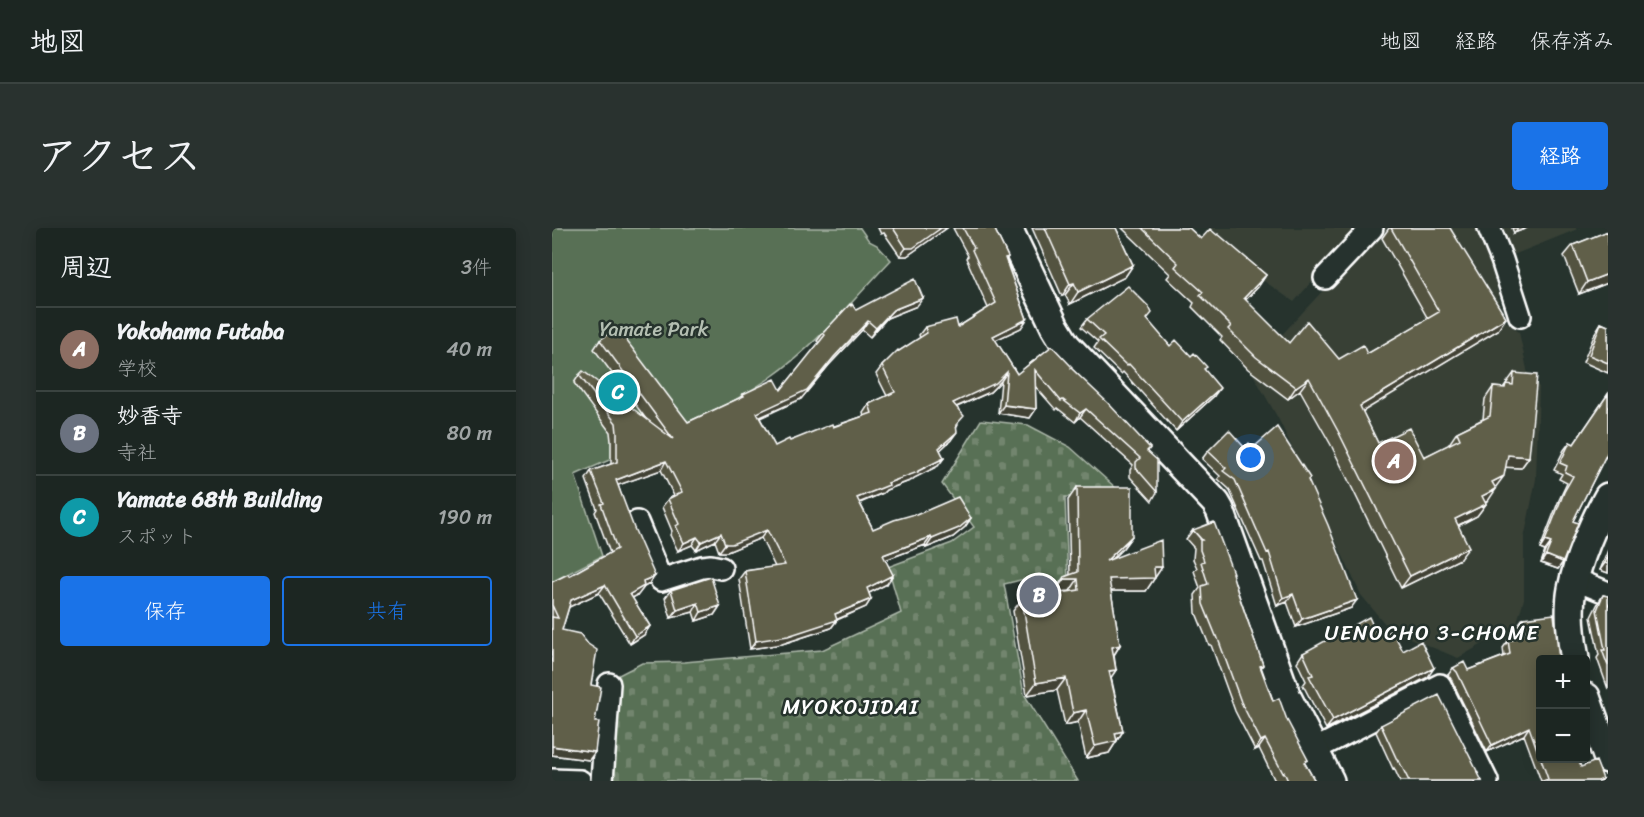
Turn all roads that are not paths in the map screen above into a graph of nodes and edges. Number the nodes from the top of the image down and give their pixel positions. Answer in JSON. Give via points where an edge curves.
{"nodes":[{"id":1,"x":1008,"y":228,"type":"edge"},
{"id":2,"x":1372,"y":228,"type":"edge"},
{"id":3,"x":1489,"y":228,"type":"edge"},
{"id":4,"x":1325,"y":278,"type":"dead end"},
{"id":5,"x":1520,"y":316,"type":"dead end"},
{"id":6,"x":1608,"y":497,"type":"edge"},
{"id":7,"x":637,"y":522,"type":"dead end"},
{"id":8,"x":721,"y":568,"type":"dead end"},
{"id":9,"x":1574,"y":579,"type":"junction"},
{"id":10,"x":1608,"y":593,"type":"edge"},
{"id":11,"x":1574,"y":655,"type":"edge"},
{"id":12,"x":609,"y":684,"type":"dead end"},
{"id":13,"x":1590,"y":708,"type":"edge"},
{"id":14,"x":1314,"y":750,"type":"junction"},
{"id":15,"x":1608,"y":759,"type":"edge"},
{"id":16,"x":552,"y":780,"type":"edge"},
{"id":17,"x":580,"y":781,"type":"edge"},
{"id":18,"x":602,"y":781,"type":"edge"},
{"id":19,"x":1330,"y":781,"type":"edge"},
{"id":20,"x":1487,"y":781,"type":"edge"}],
"edges":[{"from":1,"to":14,"type":"street","via":[[1066,345],[1216,503],[1287,697]]},
{"from":2,"to":4,"type":"street"},
{"from":3,"to":5,"type":"street"},
{"from":6,"to":9,"type":"street"},
{"from":7,"to":8,"type":"street","via":[[661,580],[702,567]]},
{"from":9,"to":10,"type":"street"},
{"from":9,"to":11,"type":"street","via":[[1570,601]]},
{"from":12,"to":18,"type":"street"},
{"from":13,"to":15,"type":"street"},
{"from":14,"to":19,"type":"street"},
{"from":14,"to":20,"type":"street","via":[[1440,685]]},
{"from":16,"to":17,"type":"street"}]}
